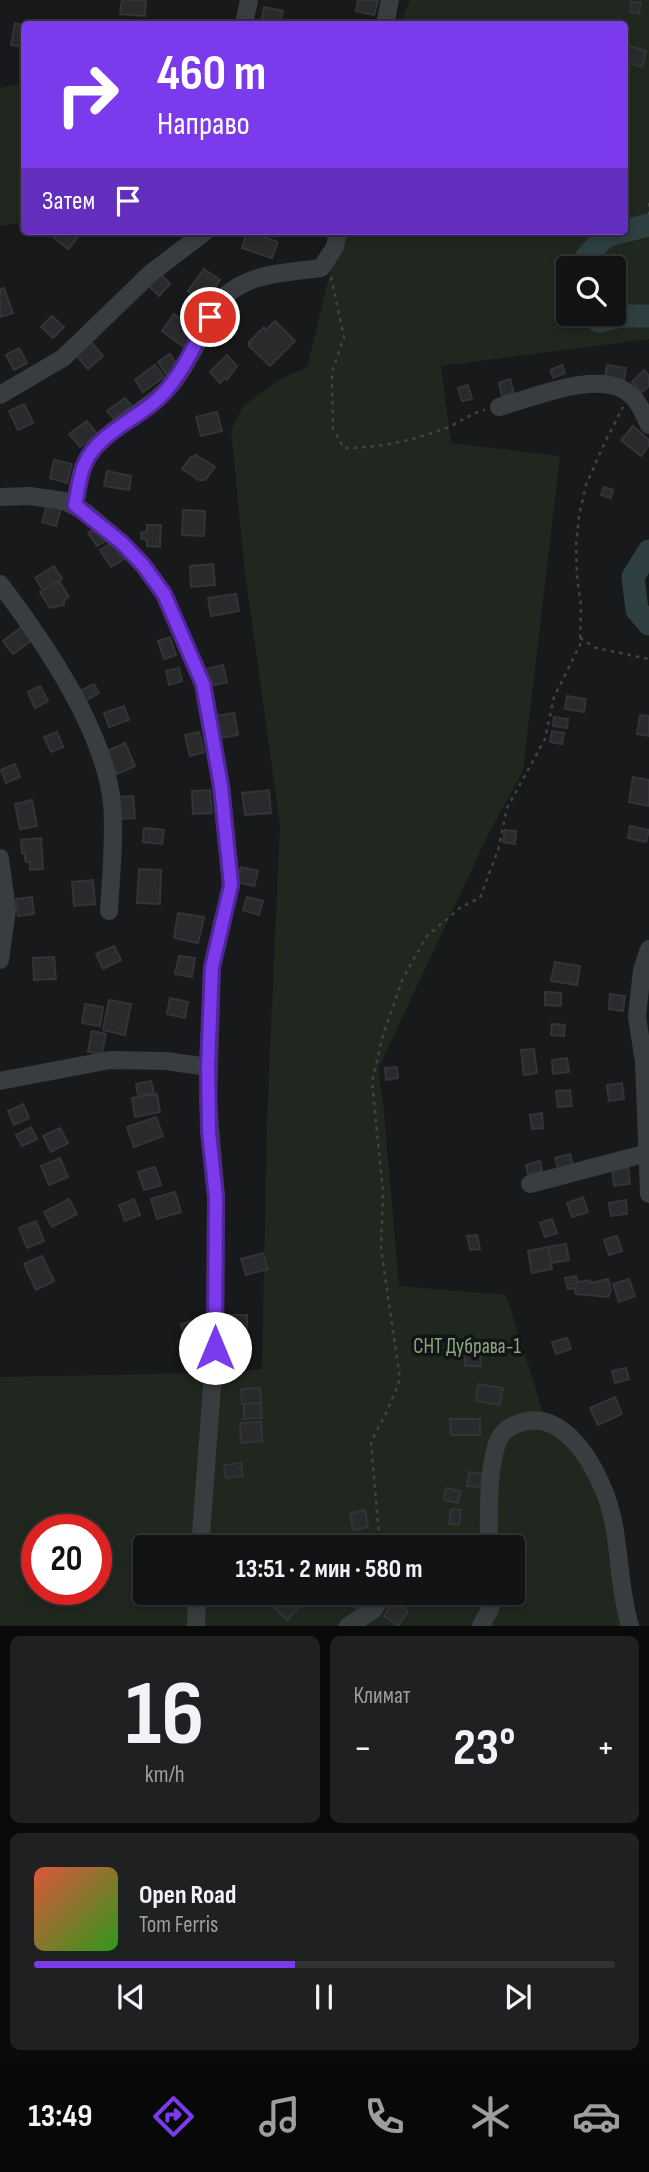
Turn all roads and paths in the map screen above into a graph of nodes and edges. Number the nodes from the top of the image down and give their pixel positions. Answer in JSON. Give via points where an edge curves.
{"nodes":[{"id":1,"x":249,"y":0,"type":"edge"},
{"id":2,"x":390,"y":0,"type":"edge"},
{"id":3,"x":245,"y":21,"type":"edge"},
{"id":4,"x":386,"y":21,"type":"edge"},
{"id":5,"x":649,"y":203,"type":"edge"},
{"id":6,"x":649,"y":216,"type":"edge"},
{"id":7,"x":201,"y":235,"type":"edge"},
{"id":8,"x":337,"y":235,"type":"edge"},
{"id":9,"x":321,"y":268,"type":"junction"},
{"id":10,"x":0,"y":395,"type":"edge"},
{"id":11,"x":631,"y":395,"type":"junction"},
{"id":12,"x":499,"y":407,"type":"joint"},
{"id":13,"x":649,"y":425,"type":"edge"},
{"id":14,"x":0,"y":497,"type":"edge"},
{"id":15,"x":75,"y":505,"type":"junction"},
{"id":16,"x":0,"y":584,"type":"edge"},
{"id":17,"x":580,"y":638,"type":"junction"},
{"id":18,"x":649,"y":659,"type":"edge"},
{"id":19,"x":0,"y":859,"type":"edge"},
{"id":20,"x":109,"y":911,"type":"dead end"},
{"id":21,"x":649,"y":949,"type":"edge"},
{"id":22,"x":0,"y":960,"type":"edge"},
{"id":23,"x":208,"y":1066,"type":"junction"},
{"id":24,"x":0,"y":1081,"type":"edge"},
{"id":25,"x":648,"y":1153,"type":"edge"},
{"id":26,"x":530,"y":1184,"type":"dead end"},
{"id":27,"x":649,"y":1194,"type":"edge"},
{"id":28,"x":201,"y":1535,"type":"edge"},
{"id":29,"x":379,"y":1535,"type":"edge"},
{"id":30,"x":489,"y":1535,"type":"edge"},
{"id":31,"x":197,"y":1605,"type":"edge"},
{"id":32,"x":376,"y":1605,"type":"edge"},
{"id":33,"x":490,"y":1605,"type":"edge"},
{"id":34,"x":196,"y":1626,"type":"edge"},
{"id":35,"x":348,"y":1626,"type":"edge"},
{"id":36,"x":481,"y":1626,"type":"edge"},
{"id":37,"x":630,"y":1626,"type":"edge"}],
"edges":[{"from":1,"to":3,"type":"street"},
{"from":2,"to":4,"type":"street"},
{"from":5,"to":6,"type":"path"},
{"from":7,"to":10,"type":"street","via":[[151,273],[63,358]]},
{"from":8,"to":9,"type":"street"},
{"from":9,"to":12,"type":"path","via":[[335,286],[344,337],[332,372],[332,429],[344,448],[410,440],[474,412]]},
{"from":9,"to":15,"type":"street","via":[[249,279],[230,290],[173,382],[92,451],[81,473]]},
{"from":11,"to":12,"type":"street","via":[[612,384],[577,384]]},
{"from":11,"to":13,"type":"street"},
{"from":11,"to":17,"type":"path","via":[[586,485],[579,516]]},
{"from":14,"to":15,"type":"street","via":[[53,498]]},
{"from":15,"to":23,"type":"street","via":[[122,543],[155,579],[203,684],[221,786],[231,885],[212,967]]},
{"from":16,"to":20,"type":"street","via":[[78,703],[103,760],[113,821]]},
{"from":17,"to":18,"type":"path","via":[[596,648]]},
{"from":17,"to":29,"type":"path","via":[[554,697],[545,739],[507,808],[486,886],[480,898],[461,907],[427,936],[403,978],[380,1047],[372,1083],[382,1181],[381,1248],[400,1379],[371,1442]]},
{"from":19,"to":22,"type":"street","via":[[8,911]]},
{"from":21,"to":25,"type":"street","via":[[637,1017]]},
{"from":23,"to":24,"type":"street","via":[[110,1060]]},
{"from":23,"to":28,"type":"street","via":[[216,1197],[215,1348]]},
{"from":25,"to":26,"type":"street"},
{"from":25,"to":27,"type":"street"},
{"from":30,"to":37,"type":"street","via":[[498,1440],[506,1429],[523,1421],[557,1427],[594,1468],[610,1506]]},
{"from":31,"to":34,"type":"street"},
{"from":32,"to":35,"type":"street"},
{"from":33,"to":36,"type":"street"}]}
